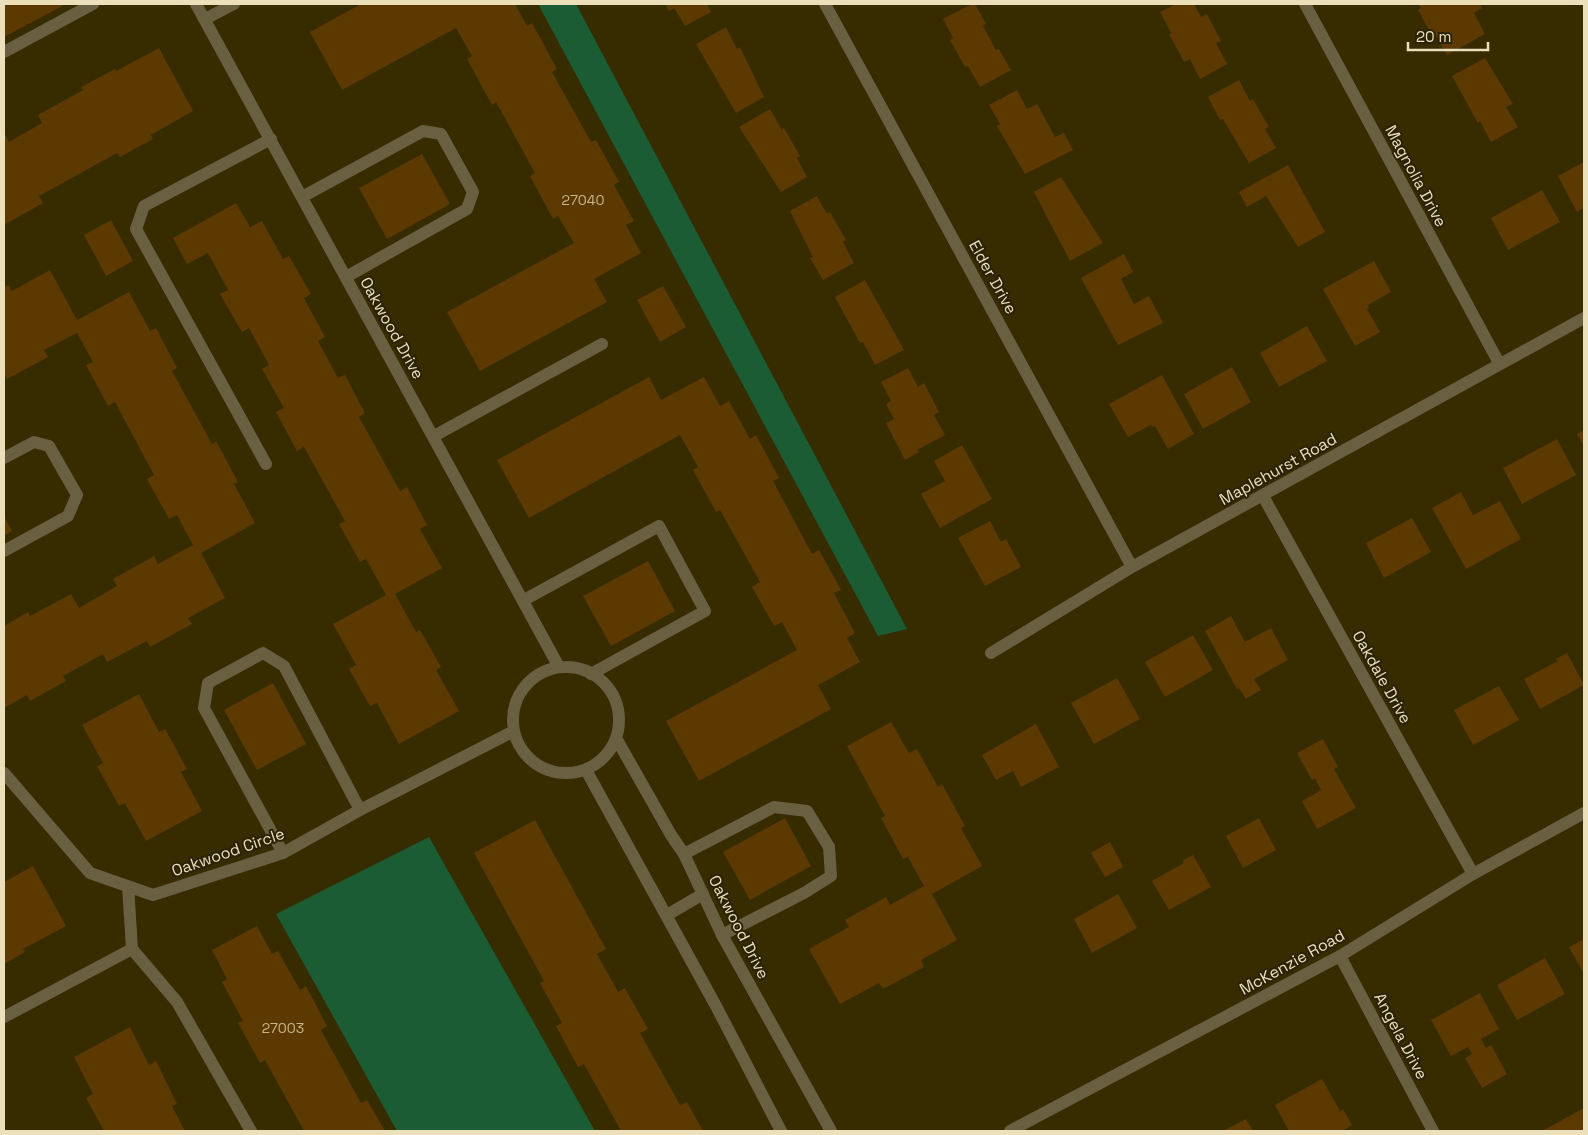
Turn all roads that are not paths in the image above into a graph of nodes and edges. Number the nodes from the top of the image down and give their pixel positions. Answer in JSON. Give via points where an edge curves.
{"nodes":[{"id":1,"x":93,"y":4,"type":"edge"},
{"id":2,"x":196,"y":4,"type":"edge"},
{"id":3,"x":234,"y":4,"type":"edge"},
{"id":4,"x":825,"y":4,"type":"edge"},
{"id":5,"x":1306,"y":4,"type":"edge"},
{"id":6,"x":205,"y":20,"type":"junction"},
{"id":7,"x":4,"y":52,"type":"edge"},
{"id":8,"x":270,"y":139,"type":"junction"},
{"id":9,"x":302,"y":197,"type":"junction"},
{"id":10,"x":346,"y":277,"type":"junction"},
{"id":11,"x":1584,"y":318,"type":"edge"},
{"id":12,"x":602,"y":344,"type":"dead end"},
{"id":13,"x":1499,"y":364,"type":"junction"},
{"id":14,"x":434,"y":436,"type":"junction"},
{"id":15,"x":4,"y":458,"type":"edge"},
{"id":16,"x":266,"y":464,"type":"dead end"},
{"id":17,"x":1263,"y":496,"type":"junction"},
{"id":18,"x":4,"y":551,"type":"edge"},
{"id":19,"x":1132,"y":567,"type":"junction"},
{"id":20,"x":524,"y":600,"type":"junction"},
{"id":21,"x":991,"y":653,"type":"dead end"},
{"id":22,"x":560,"y":667,"type":"junction"},
{"id":23,"x":591,"y":674,"type":"junction"},
{"id":24,"x":514,"y":732,"type":"junction"},
{"id":25,"x":616,"y":738,"type":"junction"},
{"id":26,"x":586,"y":770,"type":"junction"},
{"id":27,"x":4,"y":773,"type":"edge"},
{"id":28,"x":360,"y":810,"type":"junction"},
{"id":29,"x":1584,"y":813,"type":"edge"},
{"id":30,"x":283,"y":853,"type":"junction"},
{"id":31,"x":684,"y":854,"type":"junction"},
{"id":32,"x":1473,"y":874,"type":"junction"},
{"id":33,"x":128,"y":886,"type":"junction"},
{"id":34,"x":702,"y":894,"type":"junction"},
{"id":35,"x":667,"y":915,"type":"junction"},
{"id":36,"x":722,"y":935,"type":"junction"},
{"id":37,"x":132,"y":949,"type":"junction"},
{"id":38,"x":1340,"y":956,"type":"junction"},
{"id":39,"x":4,"y":1016,"type":"edge"},
{"id":40,"x":251,"y":1131,"type":"edge"},
{"id":41,"x":781,"y":1131,"type":"edge"},
{"id":42,"x":829,"y":1131,"type":"edge"},
{"id":43,"x":1010,"y":1131,"type":"edge"},
{"id":44,"x":1433,"y":1131,"type":"edge"}],
"edges":[{"from":1,"to":7,"type":"street"},
{"from":2,"to":6,"type":"street","name":"Oakwood Drive"},
{"from":3,"to":6,"type":"street"},
{"from":4,"to":19,"type":"street","name":"Elder Drive"},
{"from":5,"to":13,"type":"street","name":"Magnolia Drive"},
{"from":6,"to":8,"type":"street","name":"Oakwood Drive"},
{"from":8,"to":9,"type":"street","name":"Oakwood Drive"},
{"from":8,"to":16,"type":"street","via":[[144,206],[136,229]]},
{"from":9,"to":10,"type":"street","name":"Oakwood Drive"},
{"from":9,"to":10,"type":"street","via":[[423,132],[441,134],[473,192],[467,209]]},
{"from":10,"to":14,"type":"street","name":"Oakwood Drive"},
{"from":11,"to":13,"type":"street","name":"Maplehurst Road"},
{"from":12,"to":14,"type":"street"},
{"from":13,"to":17,"type":"street","name":"Maplehurst Road"},
{"from":14,"to":20,"type":"street","name":"Oakwood Drive"},
{"from":15,"to":18,"type":"street","via":[[34,442],[49,446],[77,495],[68,516]]},
{"from":17,"to":19,"type":"street","name":"Maplehurst Road"},
{"from":17,"to":32,"type":"street","name":"Oakdale Drive"},
{"from":19,"to":21,"type":"street","name":"Maplehurst Road"},
{"from":20,"to":22,"type":"street","name":"Oakwood Drive"},
{"from":20,"to":23,"type":"street","via":[[659,526],[705,611]]},
{"from":22,"to":23,"type":"street","via":[[580,668]]},
{"from":22,"to":24,"type":"street","via":[[530,680],[519,694],[514,710]]},
{"from":23,"to":25,"type":"street","via":[[608,688],[616,703],[620,720]]},
{"from":24,"to":26,"type":"street","via":[[528,758],[543,769],[560,774]]},
{"from":24,"to":28,"type":"street","name":"Oakwood Circle"},
{"from":25,"to":26,"type":"street","via":[[608,754]]},
{"from":25,"to":31,"type":"street","name":"Oakwood Drive"},
{"from":26,"to":35,"type":"street"},
{"from":27,"to":33,"type":"street","name":"Oakwood Circle","via":[[90,873]]},
{"from":28,"to":30,"type":"street","name":"Oakwood Circle"},
{"from":28,"to":30,"type":"street","via":[[284,666],[263,653],[208,683],[204,708]]},
{"from":29,"to":32,"type":"street","name":"McKenzie Road"},
{"from":30,"to":33,"type":"street","name":"Oakwood Circle","via":[[153,894]]},
{"from":31,"to":34,"type":"street","name":"Oakwood Drive"},
{"from":31,"to":36,"type":"street","via":[[774,807],[807,811],[829,846],[831,876]]},
{"from":32,"to":38,"type":"street","name":"McKenzie Road"},
{"from":33,"to":37,"type":"street"},
{"from":34,"to":35,"type":"street"},
{"from":34,"to":36,"type":"street","name":"Oakwood Drive"},
{"from":35,"to":41,"type":"street"},
{"from":36,"to":42,"type":"street","name":"Oakwood Drive"},
{"from":37,"to":39,"type":"street"},
{"from":37,"to":40,"type":"street","via":[[177,1002]]},
{"from":38,"to":43,"type":"street","name":"McKenzie Road"},
{"from":38,"to":44,"type":"street","name":"Angela Drive"}]}
